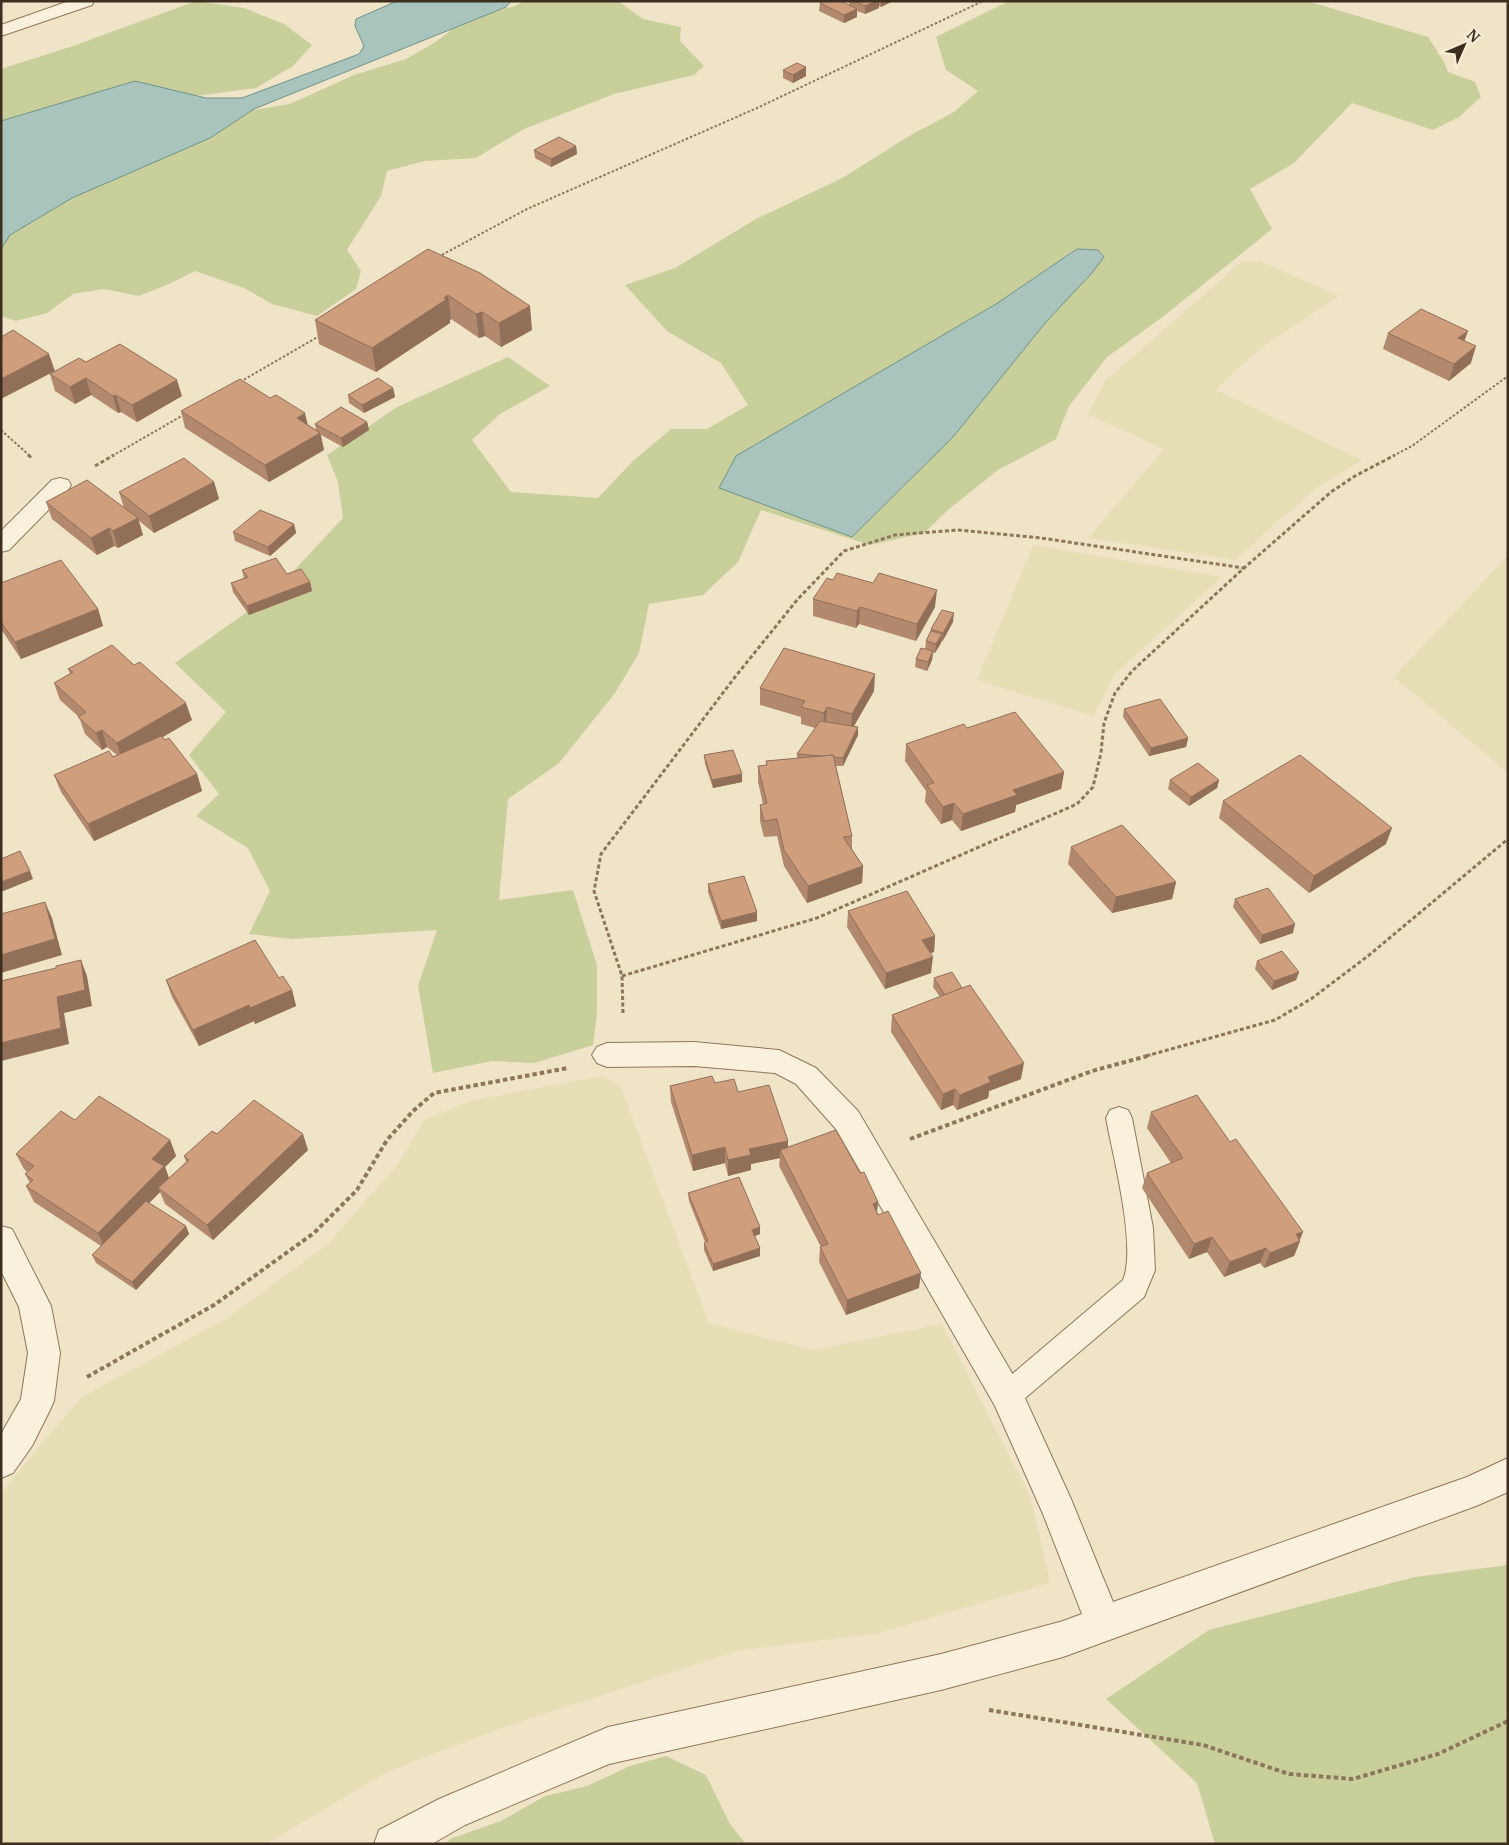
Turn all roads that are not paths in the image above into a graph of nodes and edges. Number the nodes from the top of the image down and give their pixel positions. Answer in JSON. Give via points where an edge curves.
{"nodes":[{"id":1,"x":86,"y":1,"type":"edge"},
{"id":2,"x":1,"y":31,"type":"edge"},
{"id":3,"x":60,"y":485,"type":"road end"},
{"id":4,"x":1,"y":545,"type":"edge"},
{"id":5,"x":608,"y":1055,"type":"road end"},
{"id":6,"x":1119,"y":1118,"type":"dead end"},
{"id":7,"x":1,"y":1239,"type":"edge"},
{"id":8,"x":1007,"y":1396,"type":"junction"},
{"id":9,"x":1,"y":1462,"type":"edge"},
{"id":10,"x":1508,"y":1474,"type":"edge"},
{"id":11,"x":1104,"y":1623,"type":"junction"},
{"id":12,"x":393,"y":1844,"type":"edge"}],
"edges":[{"from":1,"to":2,"type":"street"},
{"from":3,"to":4,"type":"street"},
{"from":5,"to":8,"type":"street","via":[[694,1054],[779,1062],[806,1076],[847,1120]]},
{"from":6,"to":8,"type":"lane","via":[[1140,1228],[1141,1270],[1134,1288]]},
{"from":7,"to":9,"type":"street","via":[[36,1306],[44,1353],[37,1401],[20,1436]]},
{"from":8,"to":11,"type":"street","via":[[1059,1511]]},
{"from":10,"to":11,"type":"street","via":[[1476,1490]]},
{"from":11,"to":12,"type":"street","via":[[1064,1639],[941,1672],[608,1746],[452,1812]]}]}
